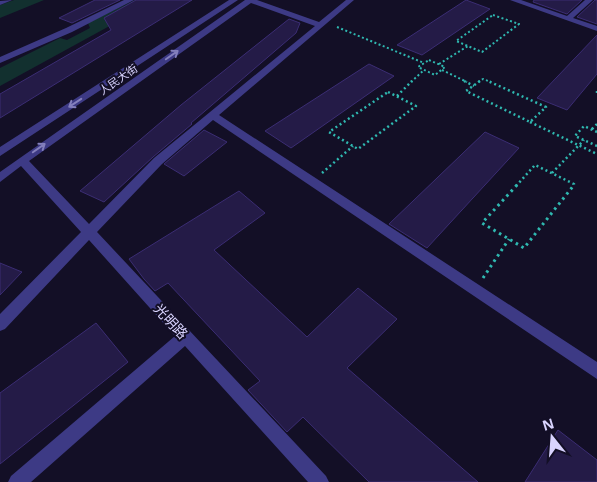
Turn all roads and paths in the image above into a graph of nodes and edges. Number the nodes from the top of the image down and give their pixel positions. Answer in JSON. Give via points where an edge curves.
{"nodes":[{"id":1,"x":8,"y":0,"type":"edge"},
{"id":2,"x":130,"y":0,"type":"edge"},
{"id":3,"x":234,"y":0,"type":"edge"},
{"id":4,"x":250,"y":0,"type":"edge"},
{"id":5,"x":350,"y":0,"type":"edge"},
{"id":6,"x":514,"y":0,"type":"edge"},
{"id":7,"x":588,"y":0,"type":"edge"},
{"id":8,"x":0,"y":3,"type":"edge"},
{"id":9,"x":597,"y":4,"type":"edge"},
{"id":10,"x":568,"y":19,"type":"junction"},
{"id":11,"x":576,"y":22,"type":"junction"},
{"id":12,"x":322,"y":23,"type":"junction"},
{"id":13,"x":597,"y":29,"type":"edge"},
{"id":14,"x":468,"y":46,"type":"junction"},
{"id":15,"x":0,"y":60,"type":"edge"},
{"id":16,"x":424,"y":63,"type":"junction"},
{"id":17,"x":438,"y":64,"type":"junction"},
{"id":18,"x":424,"y":70,"type":"junction"},
{"id":19,"x":441,"y":70,"type":"junction"},
{"id":20,"x":474,"y":86,"type":"junction"},
{"id":21,"x":397,"y":96,"type":"junction"},
{"id":22,"x":212,"y":115,"type":"junction"},
{"id":23,"x":530,"y":122,"type":"junction"},
{"id":24,"x":597,"y":124,"type":"edge"},
{"id":25,"x":592,"y":130,"type":"junction"},
{"id":26,"x":597,"y":132,"type":"edge"},
{"id":27,"x":584,"y":140,"type":"junction"},
{"id":28,"x":353,"y":146,"type":"junction"},
{"id":29,"x":579,"y":146,"type":"junction"},
{"id":30,"x":597,"y":146,"type":"edge"},
{"id":31,"x":0,"y":152,"type":"edge"},
{"id":32,"x":597,"y":154,"type":"edge"},
{"id":33,"x":22,"y":160,"type":"junction"},
{"id":34,"x":552,"y":174,"type":"junction"},
{"id":35,"x":0,"y":178,"type":"edge"},
{"id":36,"x":312,"y":182,"type":"junction"},
{"id":37,"x":88,"y":232,"type":"junction"},
{"id":38,"x":509,"y":239,"type":"junction"},
{"id":39,"x":475,"y":290,"type":"junction"},
{"id":40,"x":0,"y":324,"type":"edge"},
{"id":41,"x":185,"y":337,"type":"junction"},
{"id":42,"x":597,"y":371,"type":"edge"},
{"id":43,"x":16,"y":482,"type":"edge"},
{"id":44,"x":320,"y":482,"type":"edge"}],
"edges":[{"from":1,"to":8,"type":"street"},
{"from":2,"to":15,"type":"street"},
{"from":3,"to":31,"type":"street","name":"人民大街","one_way":true},
{"from":4,"to":12,"type":"street"},
{"from":33,"to":4,"type":"street","name":"人民大街","one_way":true},
{"from":5,"to":12,"type":"street"},
{"from":6,"to":10,"type":"street"},
{"from":7,"to":10,"type":"street"},
{"from":9,"to":11,"type":"street"},
{"from":10,"to":11,"type":"street"},
{"from":11,"to":13,"type":"street"},
{"from":12,"to":16,"type":"path"},
{"from":12,"to":22,"type":"street"},
{"from":14,"to":14,"type":"path","via":[[456,41],[494,15],[519,24],[482,52]]},
{"from":14,"to":17,"type":"path"},
{"from":16,"to":17,"type":"path","via":[[429,60]]},
{"from":16,"to":18,"type":"path","via":[[418,67]]},
{"from":17,"to":19,"type":"path","via":[[445,67]]},
{"from":18,"to":19,"type":"path","via":[[434,75]]},
{"from":18,"to":21,"type":"path"},
{"from":19,"to":20,"type":"path"},
{"from":20,"to":23,"type":"path","via":[[466,91]]},
{"from":20,"to":23,"type":"path","via":[[483,79],[546,107]]},
{"from":21,"to":28,"type":"path","via":[[416,106],[358,149]]},
{"from":21,"to":28,"type":"path","via":[[388,92],[329,132]]},
{"from":22,"to":36,"type":"street"},
{"from":22,"to":37,"type":"street","via":[[158,161]]},
{"from":23,"to":29,"type":"path"},
{"from":24,"to":25,"type":"path"},
{"from":25,"to":26,"type":"path"},
{"from":25,"to":27,"type":"path","via":[[584,126],[575,136]]},
{"from":27,"to":29,"type":"path"},
{"from":27,"to":30,"type":"path"},
{"from":28,"to":36,"type":"path"},
{"from":29,"to":32,"type":"path"},
{"from":29,"to":34,"type":"path"},
{"from":33,"to":35,"type":"street","name":"人民大街"},
{"from":33,"to":37,"type":"street","name":"光明路"},
{"from":34,"to":38,"type":"path","via":[[574,184],[524,248]]},
{"from":34,"to":38,"type":"path","via":[[534,165],[482,223]]},
{"from":36,"to":39,"type":"street"},
{"from":37,"to":40,"type":"street"},
{"from":37,"to":41,"type":"street","name":"光明路"},
{"from":38,"to":39,"type":"path"},
{"from":39,"to":42,"type":"street"},
{"from":41,"to":43,"type":"street"},
{"from":41,"to":44,"type":"street","name":"光明路"}]}
